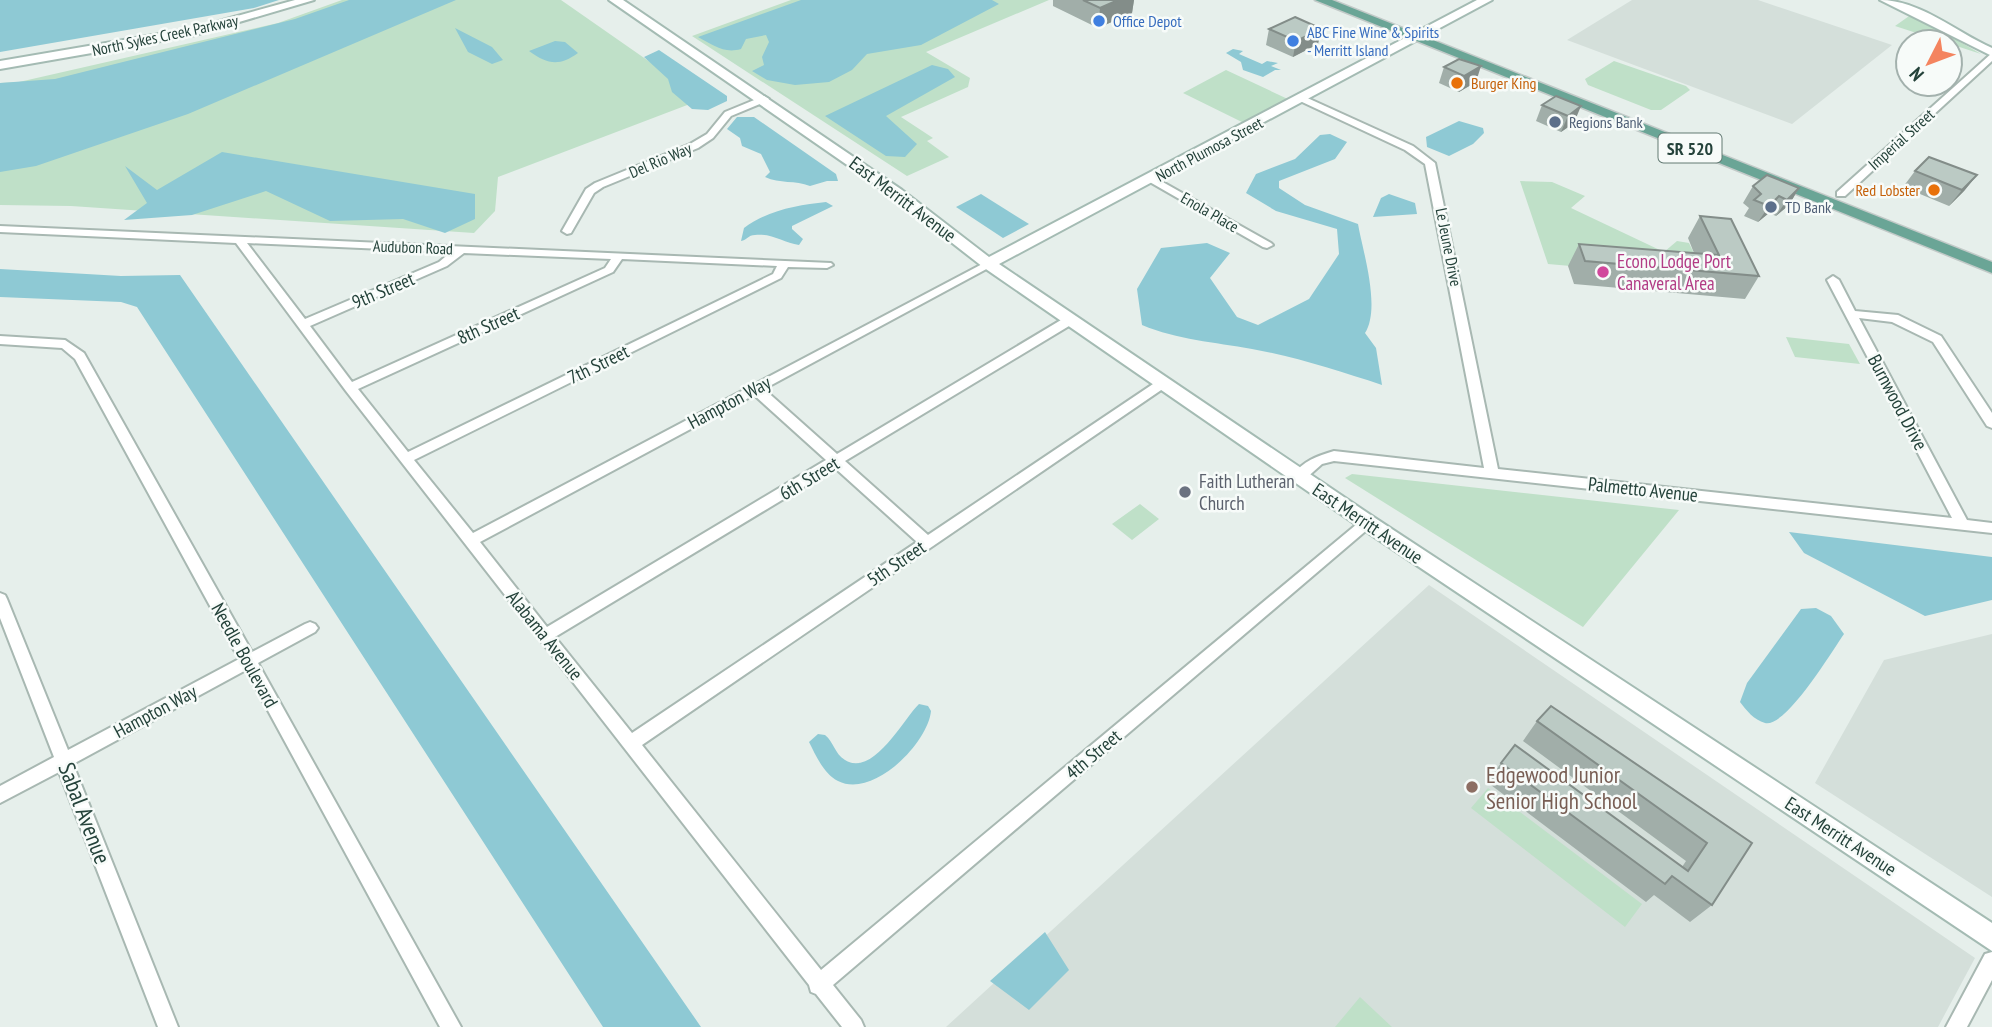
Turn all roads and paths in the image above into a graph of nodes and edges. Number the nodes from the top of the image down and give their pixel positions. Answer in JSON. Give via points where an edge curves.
{"nodes":[{"id":1,"x":308,"y":0,"type":"edge"},
{"id":2,"x":615,"y":0,"type":"edge"},
{"id":3,"x":1321,"y":0,"type":"edge"},
{"id":4,"x":1350,"y":0,"type":"edge"},
{"id":5,"x":1486,"y":0,"type":"edge"},
{"id":6,"x":1886,"y":0,"type":"edge"},
{"id":7,"x":1422,"y":35,"type":"junction"},
{"id":8,"x":1992,"y":54,"type":"edge"},
{"id":9,"x":0,"y":65,"type":"edge"},
{"id":10,"x":764,"y":99,"type":"junction"},
{"id":11,"x":1303,"y":99,"type":"junction"},
{"id":12,"x":1152,"y":179,"type":"junction"},
{"id":13,"x":1841,"y":194,"type":"junction"},
{"id":14,"x":0,"y":229,"type":"edge"},
{"id":15,"x":567,"y":232,"type":"dead end"},
{"id":16,"x":240,"y":241,"type":"junction"},
{"id":17,"x":1267,"y":245,"type":"dead end"},
{"id":18,"x":461,"y":249,"type":"junction"},
{"id":19,"x":619,"y":255,"type":"junction"},
{"id":20,"x":784,"y":263,"type":"junction"},
{"id":21,"x":988,"y":264,"type":"junction"},
{"id":22,"x":1992,"y":264,"type":"edge"},
{"id":23,"x":827,"y":265,"type":"dead end"},
{"id":24,"x":1833,"y":279,"type":"dead end"},
{"id":25,"x":1852,"y":314,"type":"junction"},
{"id":26,"x":1070,"y":320,"type":"junction"},
{"id":27,"x":302,"y":325,"type":"junction"},
{"id":28,"x":0,"y":340,"type":"edge"},
{"id":29,"x":1163,"y":383,"type":"junction"},
{"id":30,"x":350,"y":388,"type":"junction"},
{"id":31,"x":754,"y":388,"type":"junction"},
{"id":32,"x":1992,"y":423,"type":"edge"},
{"id":33,"x":406,"y":458,"type":"junction"},
{"id":34,"x":835,"y":462,"type":"junction"},
{"id":35,"x":1492,"y":472,"type":"junction"},
{"id":36,"x":1299,"y":476,"type":"junction"},
{"id":37,"x":1368,"y":523,"type":"junction"},
{"id":38,"x":1963,"y":525,"type":"junction"},
{"id":39,"x":1992,"y":528,"type":"edge"},
{"id":40,"x":470,"y":541,"type":"junction"},
{"id":41,"x":927,"y":542,"type":"junction"},
{"id":42,"x":0,"y":599,"type":"edge"},
{"id":43,"x":310,"y":628,"type":"dead end"},
{"id":44,"x":546,"y":635,"type":"junction"},
{"id":45,"x":248,"y":661,"type":"junction"},
{"id":46,"x":630,"y":744,"type":"junction"},
{"id":47,"x":65,"y":760,"type":"junction"},
{"id":48,"x":0,"y":795,"type":"edge"},
{"id":49,"x":1992,"y":938,"type":"edge"},
{"id":50,"x":1992,"y":961,"type":"edge"},
{"id":51,"x":818,"y":985,"type":"junction"},
{"id":52,"x":168,"y":1027,"type":"edge"},
{"id":53,"x":451,"y":1027,"type":"edge"},
{"id":54,"x":854,"y":1027,"type":"edge"},
{"id":55,"x":1956,"y":1027,"type":"edge"}],
"edges":[{"from":1,"to":9,"type":"street","name":"North Sykes Creek Parkway","via":[[195,31]]},
{"from":2,"to":10,"type":"street","name":"East Merritt Avenue"},
{"from":3,"to":7,"type":"main road","number":"SR 520"},
{"from":4,"to":7,"type":"main road","number":"SR 520"},
{"from":5,"to":7,"type":"street","name":"North Plumosa Street"},
{"from":6,"to":8,"type":"street","via":[[1912,9]]},
{"from":7,"to":11,"type":"street","name":"North Plumosa Street"},
{"from":7,"to":13,"type":"main road","number":"SR 520"},
{"from":7,"to":22,"type":"main road","number":"SR 520"},
{"from":8,"to":13,"type":"street","name":"Imperial Street"},
{"from":10,"to":15,"type":"street","name":"Del Rio Way","via":[[728,114],[710,136],[694,146],[590,191]]},
{"from":10,"to":21,"type":"street","name":"East Merritt Avenue","via":[[897,192]]},
{"from":11,"to":12,"type":"street","name":"North Plumosa Street"},
{"from":11,"to":35,"type":"street","name":"Le Jeune Drive","via":[[1409,148],[1430,163]]},
{"from":12,"to":17,"type":"street","name":"Enola Place"},
{"from":12,"to":21,"type":"street","name":"North Plumosa Street"},
{"from":13,"to":22,"type":"main road","number":"SR 520"},
{"from":14,"to":16,"type":"street","name":"Audubon Road"},
{"from":16,"to":18,"type":"street","name":"Audubon Road"},
{"from":16,"to":27,"type":"street","name":"Alabama Avenue"},
{"from":18,"to":19,"type":"street","name":"Audubon Road"},
{"from":18,"to":27,"type":"street","name":"9th Street","via":[[443,264]]},
{"from":19,"to":20,"type":"street","name":"Audubon Road"},
{"from":19,"to":30,"type":"street","name":"8th Street","via":[[609,270]]},
{"from":20,"to":23,"type":"street","name":"Audubon Road"},
{"from":20,"to":33,"type":"street","name":"7th Street","via":[[777,276]]},
{"from":21,"to":26,"type":"street","name":"East Merritt Avenue"},
{"from":21,"to":31,"type":"street","name":"Hampton Way"},
{"from":24,"to":25,"type":"street","name":"Burnwood Drive"},
{"from":25,"to":32,"type":"street","via":[[1894,318],[1937,339]]},
{"from":25,"to":38,"type":"street","name":"Burnwood Drive"},
{"from":26,"to":29,"type":"street","name":"East Merritt Avenue"},
{"from":26,"to":34,"type":"street","name":"6th Street"},
{"from":27,"to":30,"type":"street","name":"Alabama Avenue"},
{"from":28,"to":45,"type":"street","name":"Needle Boulevard","via":[[65,344],[80,356]]},
{"from":29,"to":36,"type":"street","name":"East Merritt Avenue"},
{"from":29,"to":41,"type":"street","name":"5th Street"},
{"from":30,"to":33,"type":"street","name":"Alabama Avenue"},
{"from":31,"to":34,"type":"street"},
{"from":31,"to":40,"type":"street","name":"Hampton Way"},
{"from":33,"to":40,"type":"street","name":"Alabama Avenue"},
{"from":34,"to":41,"type":"street"},
{"from":34,"to":44,"type":"street","name":"6th Street"},
{"from":35,"to":36,"type":"street","name":"Palmetto Avenue","via":[[1334,456],[1317,461]]},
{"from":35,"to":38,"type":"street","name":"Palmetto Avenue"},
{"from":36,"to":37,"type":"street","name":"East Merritt Avenue"},
{"from":37,"to":49,"type":"street","name":"East Merritt Avenue"},
{"from":37,"to":51,"type":"street","name":"4th Street"},
{"from":38,"to":39,"type":"street","name":"Palmetto Avenue"},
{"from":40,"to":44,"type":"street","name":"Alabama Avenue"},
{"from":41,"to":46,"type":"street","name":"5th Street"},
{"from":42,"to":47,"type":"street","name":"Sabal Avenue"},
{"from":43,"to":45,"type":"street","name":"Hampton Way"},
{"from":44,"to":46,"type":"street","name":"Alabama Avenue"},
{"from":45,"to":47,"type":"street","name":"Hampton Way"},
{"from":45,"to":53,"type":"street","name":"Needle Boulevard"},
{"from":46,"to":51,"type":"street","name":"Alabama Avenue"},
{"from":47,"to":48,"type":"street","name":"Hampton Way"},
{"from":47,"to":52,"type":"street","name":"Sabal Avenue"},
{"from":50,"to":55,"type":"street"},
{"from":51,"to":54,"type":"street","name":"Alabama Avenue"}]}
